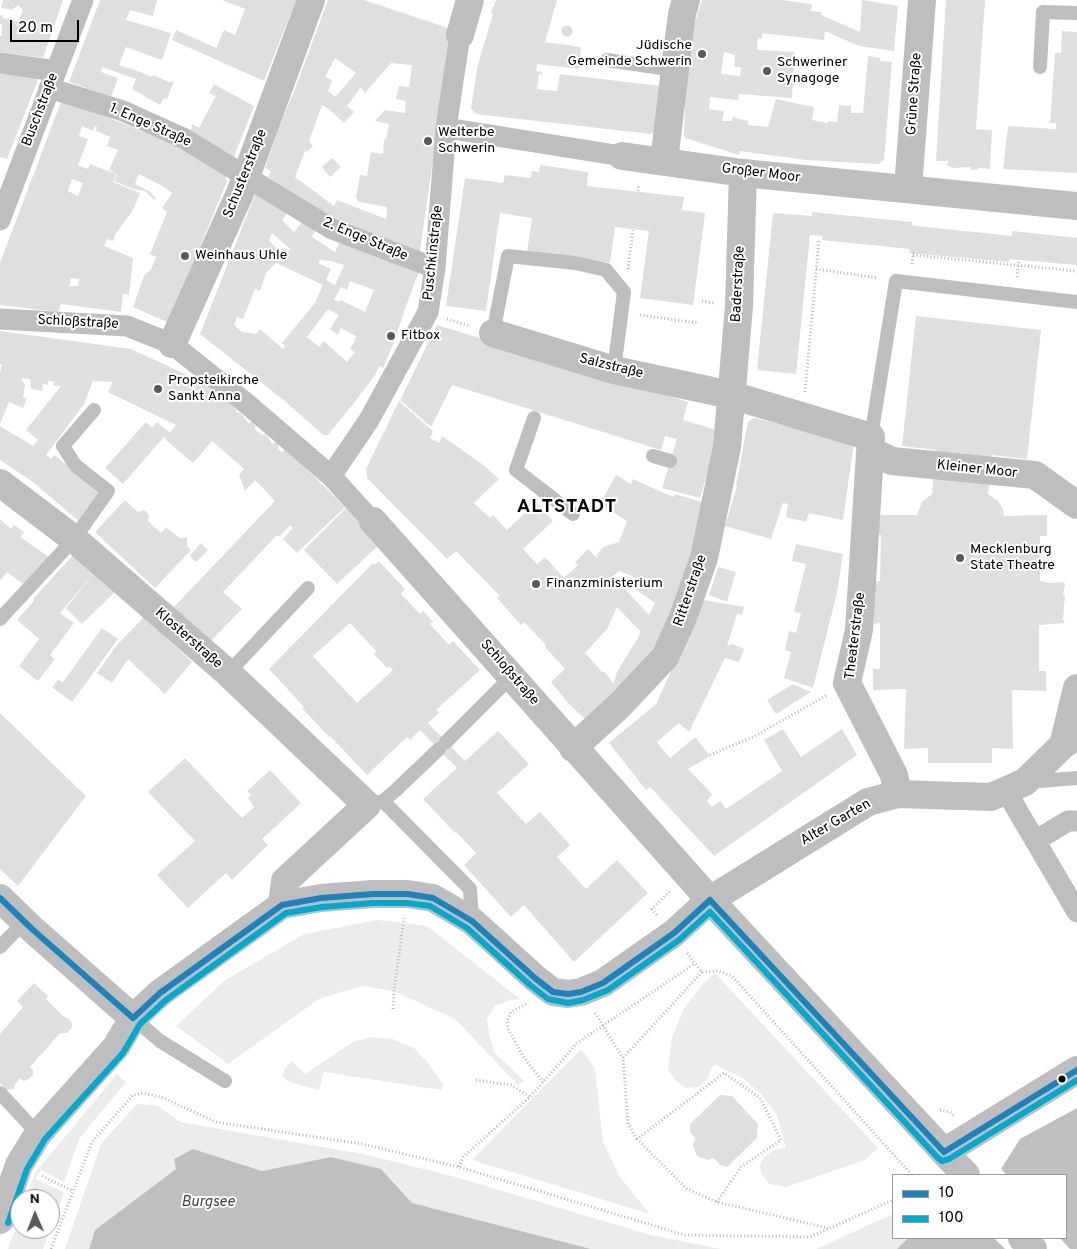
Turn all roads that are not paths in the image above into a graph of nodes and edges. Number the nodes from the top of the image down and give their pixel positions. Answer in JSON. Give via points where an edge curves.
{"nodes":[{"id":1,"x":83,"y":0,"type":"edge"},
{"id":2,"x":311,"y":0,"type":"edge"},
{"id":3,"x":470,"y":0,"type":"edge"},
{"id":4,"x":686,"y":0,"type":"edge"},
{"id":5,"x":922,"y":0,"type":"edge"},
{"id":6,"x":1077,"y":14,"type":"edge"},
{"id":7,"x":460,"y":35,"type":"joint"},
{"id":8,"x":607,"y":60,"type":"dead end"},
{"id":9,"x":0,"y":64,"type":"edge"},
{"id":10,"x":1040,"y":67,"type":"dead end"},
{"id":11,"x":674,"y":70,"type":"junction"},
{"id":12,"x":52,"y":80,"type":"junction"},
{"id":13,"x":446,"y":128,"type":"junction"},
{"id":14,"x":622,"y":156,"type":"joint"},
{"id":15,"x":664,"y":161,"type":"junction"},
{"id":16,"x":743,"y":173,"type":"junction"},
{"id":17,"x":246,"y":177,"type":"junction"},
{"id":18,"x":908,"y":189,"type":"junction"},
{"id":19,"x":1077,"y":206,"type":"edge"},
{"id":20,"x":0,"y":220,"type":"edge"},
{"id":21,"x":435,"y":268,"type":"junction"},
{"id":22,"x":1077,"y":302,"type":"edge"},
{"id":23,"x":0,"y":319,"type":"edge"},
{"id":24,"x":493,"y":333,"type":"joint"},
{"id":25,"x":172,"y":344,"type":"junction"},
{"id":26,"x":614,"y":370,"type":"junction"},
{"id":27,"x":731,"y":395,"type":"junction"},
{"id":28,"x":94,"y":410,"type":"dead end"},
{"id":29,"x":534,"y":418,"type":"dead end"},
{"id":30,"x":871,"y":444,"type":"junction"},
{"id":31,"x":653,"y":456,"type":"dead end"},
{"id":32,"x":670,"y":461,"type":"dead end"},
{"id":33,"x":331,"y":476,"type":"junction"},
{"id":34,"x":0,"y":483,"type":"edge"},
{"id":35,"x":1077,"y":505,"type":"edge"},
{"id":36,"x":573,"y":514,"type":"dead end"},
{"id":37,"x":388,"y":538,"type":"joint"},
{"id":38,"x":74,"y":539,"type":"junction"},
{"id":39,"x":308,"y":588,"type":"dead end"},
{"id":40,"x":0,"y":619,"type":"edge"},
{"id":41,"x":228,"y":674,"type":"junction"},
{"id":42,"x":512,"y":676,"type":"junction"},
{"id":43,"x":1077,"y":688,"type":"edge"},
{"id":44,"x":1070,"y":740,"type":"edge"},
{"id":45,"x":573,"y":748,"type":"junction"},
{"id":46,"x":1077,"y":778,"type":"edge"},
{"id":47,"x":1015,"y":787,"type":"junction"},
{"id":48,"x":898,"y":794,"type":"junction"},
{"id":49,"x":375,"y":803,"type":"junction"},
{"id":50,"x":1077,"y":821,"type":"edge"},
{"id":51,"x":1034,"y":841,"type":"junction"},
{"id":52,"x":0,"y":898,"type":"edge"},
{"id":53,"x":710,"y":900,"type":"junction"},
{"id":54,"x":282,"y":905,"type":"junction"},
{"id":55,"x":1077,"y":912,"type":"edge"},
{"id":56,"x":472,"y":921,"type":"junction"},
{"id":57,"x":25,"y":922,"type":"junction"},
{"id":58,"x":0,"y":947,"type":"edge"},
{"id":59,"x":133,"y":1018,"type":"junction"},
{"id":60,"x":1077,"y":1070,"type":"edge"},
{"id":61,"x":225,"y":1081,"type":"dead end"},
{"id":62,"x":0,"y":1093,"type":"edge"},
{"id":63,"x":38,"y":1134,"type":"junction"},
{"id":64,"x":944,"y":1152,"type":"junction"},
{"id":65,"x":965,"y":1174,"type":"edge"},
{"id":66,"x":0,"y":1220,"type":"edge"},
{"id":67,"x":1023,"y":1239,"type":"edge"},
{"id":68,"x":1033,"y":1249,"type":"edge"}],
"edges":[{"from":1,"to":12,"type":"street","name":"Buschstraße"},
{"from":2,"to":17,"type":"street","name":"Schusterstraße"},
{"from":3,"to":7,"type":"street"},
{"from":4,"to":11,"type":"street"},
{"from":5,"to":18,"type":"street","name":"Grüne Straße"},
{"from":6,"to":10,"type":"lane","via":[[1043,12]]},
{"from":7,"to":13,"type":"street","name":"Puschkinstraße"},
{"from":8,"to":11,"type":"lane"},
{"from":9,"to":12,"type":"street","name":"1. Enge Straße"},
{"from":11,"to":15,"type":"street"},
{"from":12,"to":17,"type":"street","name":"1. Enge Straße","via":[[175,134]]},
{"from":12,"to":20,"type":"street","name":"Buschstraße"},
{"from":13,"to":14,"type":"street","name":"Großer Moor"},
{"from":13,"to":21,"type":"street","name":"Puschkinstraße"},
{"from":14,"to":15,"type":"street","name":"Großer Moor"},
{"from":15,"to":16,"type":"street","name":"Großer Moor"},
{"from":16,"to":18,"type":"street","name":"Großer Moor"},
{"from":16,"to":27,"type":"street","name":"Baderstraße","via":[[739,306]]},
{"from":17,"to":21,"type":"street","name":"2. Enge Straße","via":[[332,229]]},
{"from":17,"to":25,"type":"street","name":"Schusterstraße"},
{"from":18,"to":19,"type":"street","name":"Großer Moor"},
{"from":21,"to":33,"type":"street","name":"Puschkinstraße","via":[[428,312],[369,420]]},
{"from":22,"to":30,"type":"lane","via":[[896,281]]},
{"from":23,"to":25,"type":"street","name":"Schloßstraße","via":[[127,326]]},
{"from":24,"to":26,"type":"street","name":"Salzstraße"},
{"from":24,"to":26,"type":"lane","via":[[508,256],[606,270],[624,292]]},
{"from":25,"to":33,"type":"street","name":"Schloßstraße"},
{"from":26,"to":27,"type":"street","name":"Salzstraße"},
{"from":27,"to":30,"type":"street","name":"Kleiner Moor","via":[[803,417]]},
{"from":27,"to":45,"type":"street","name":"Ritterstraße","via":[[727,448],[714,475],[704,558],[682,620],[665,657]]},
{"from":28,"to":38,"type":"lane","via":[[63,446],[75,465],[111,488]]},
{"from":29,"to":36,"type":"lane","via":[[516,470]]},
{"from":30,"to":35,"type":"street","name":"Kleiner Moor","via":[[892,462],[1034,475]]},
{"from":30,"to":48,"type":"street","name":"Theaterstraße","via":[[859,630],[847,682],[894,776]]},
{"from":31,"to":32,"type":"lane"},
{"from":33,"to":37,"type":"street","name":"Schloßstraße"},
{"from":34,"to":38,"type":"street","name":"Klosterstraße"},
{"from":37,"to":42,"type":"street","name":"Schloßstraße"},
{"from":38,"to":40,"type":"lane"},
{"from":38,"to":41,"type":"street","name":"Klosterstraße"},
{"from":39,"to":41,"type":"lane"},
{"from":41,"to":49,"type":"street","name":"Klosterstraße"},
{"from":42,"to":45,"type":"street","name":"Schloßstraße"},
{"from":42,"to":49,"type":"lane","via":[[442,745]]},
{"from":43,"to":44,"type":"street"},
{"from":44,"to":47,"type":"street","name":"Alter Garten"},
{"from":45,"to":53,"type":"street","name":"Schloßstraße"},
{"from":46,"to":47,"type":"lane"},
{"from":47,"to":48,"type":"street","name":"Alter Garten","via":[[991,798]]},
{"from":47,"to":51,"type":"street"},
{"from":48,"to":53,"type":"street","name":"Alter Garten","via":[[868,802]]},
{"from":49,"to":54,"type":"street","via":[[285,881]]},
{"from":49,"to":56,"type":"lane","via":[[465,882],[470,889]]},
{"from":50,"to":51,"type":"street","via":[[1068,821]]},
{"from":51,"to":55,"type":"street"},
{"from":52,"to":57,"type":"street"},
{"from":53,"to":56,"type":"street","name":"Alter Garten","via":[[674,933],[603,983],[568,994],[553,992]]},
{"from":53,"to":64,"type":"street","name":"Schloßstraße"},
{"from":54,"to":56,"type":"street","via":[[321,898],[408,894],[433,898]]},
{"from":54,"to":59,"type":"street","via":[[160,993]]},
{"from":57,"to":58,"type":"lane"},
{"from":57,"to":59,"type":"street"},
{"from":59,"to":61,"type":"lane","via":[[160,1041]]},
{"from":59,"to":63,"type":"street","via":[[116,1047]]},
{"from":60,"to":64,"type":"street"},
{"from":62,"to":63,"type":"lane"},
{"from":63,"to":66,"type":"street","via":[[19,1165]]},
{"from":64,"to":65,"type":"street","name":"Schloßstraße"},
{"from":67,"to":68,"type":"street"}]}
